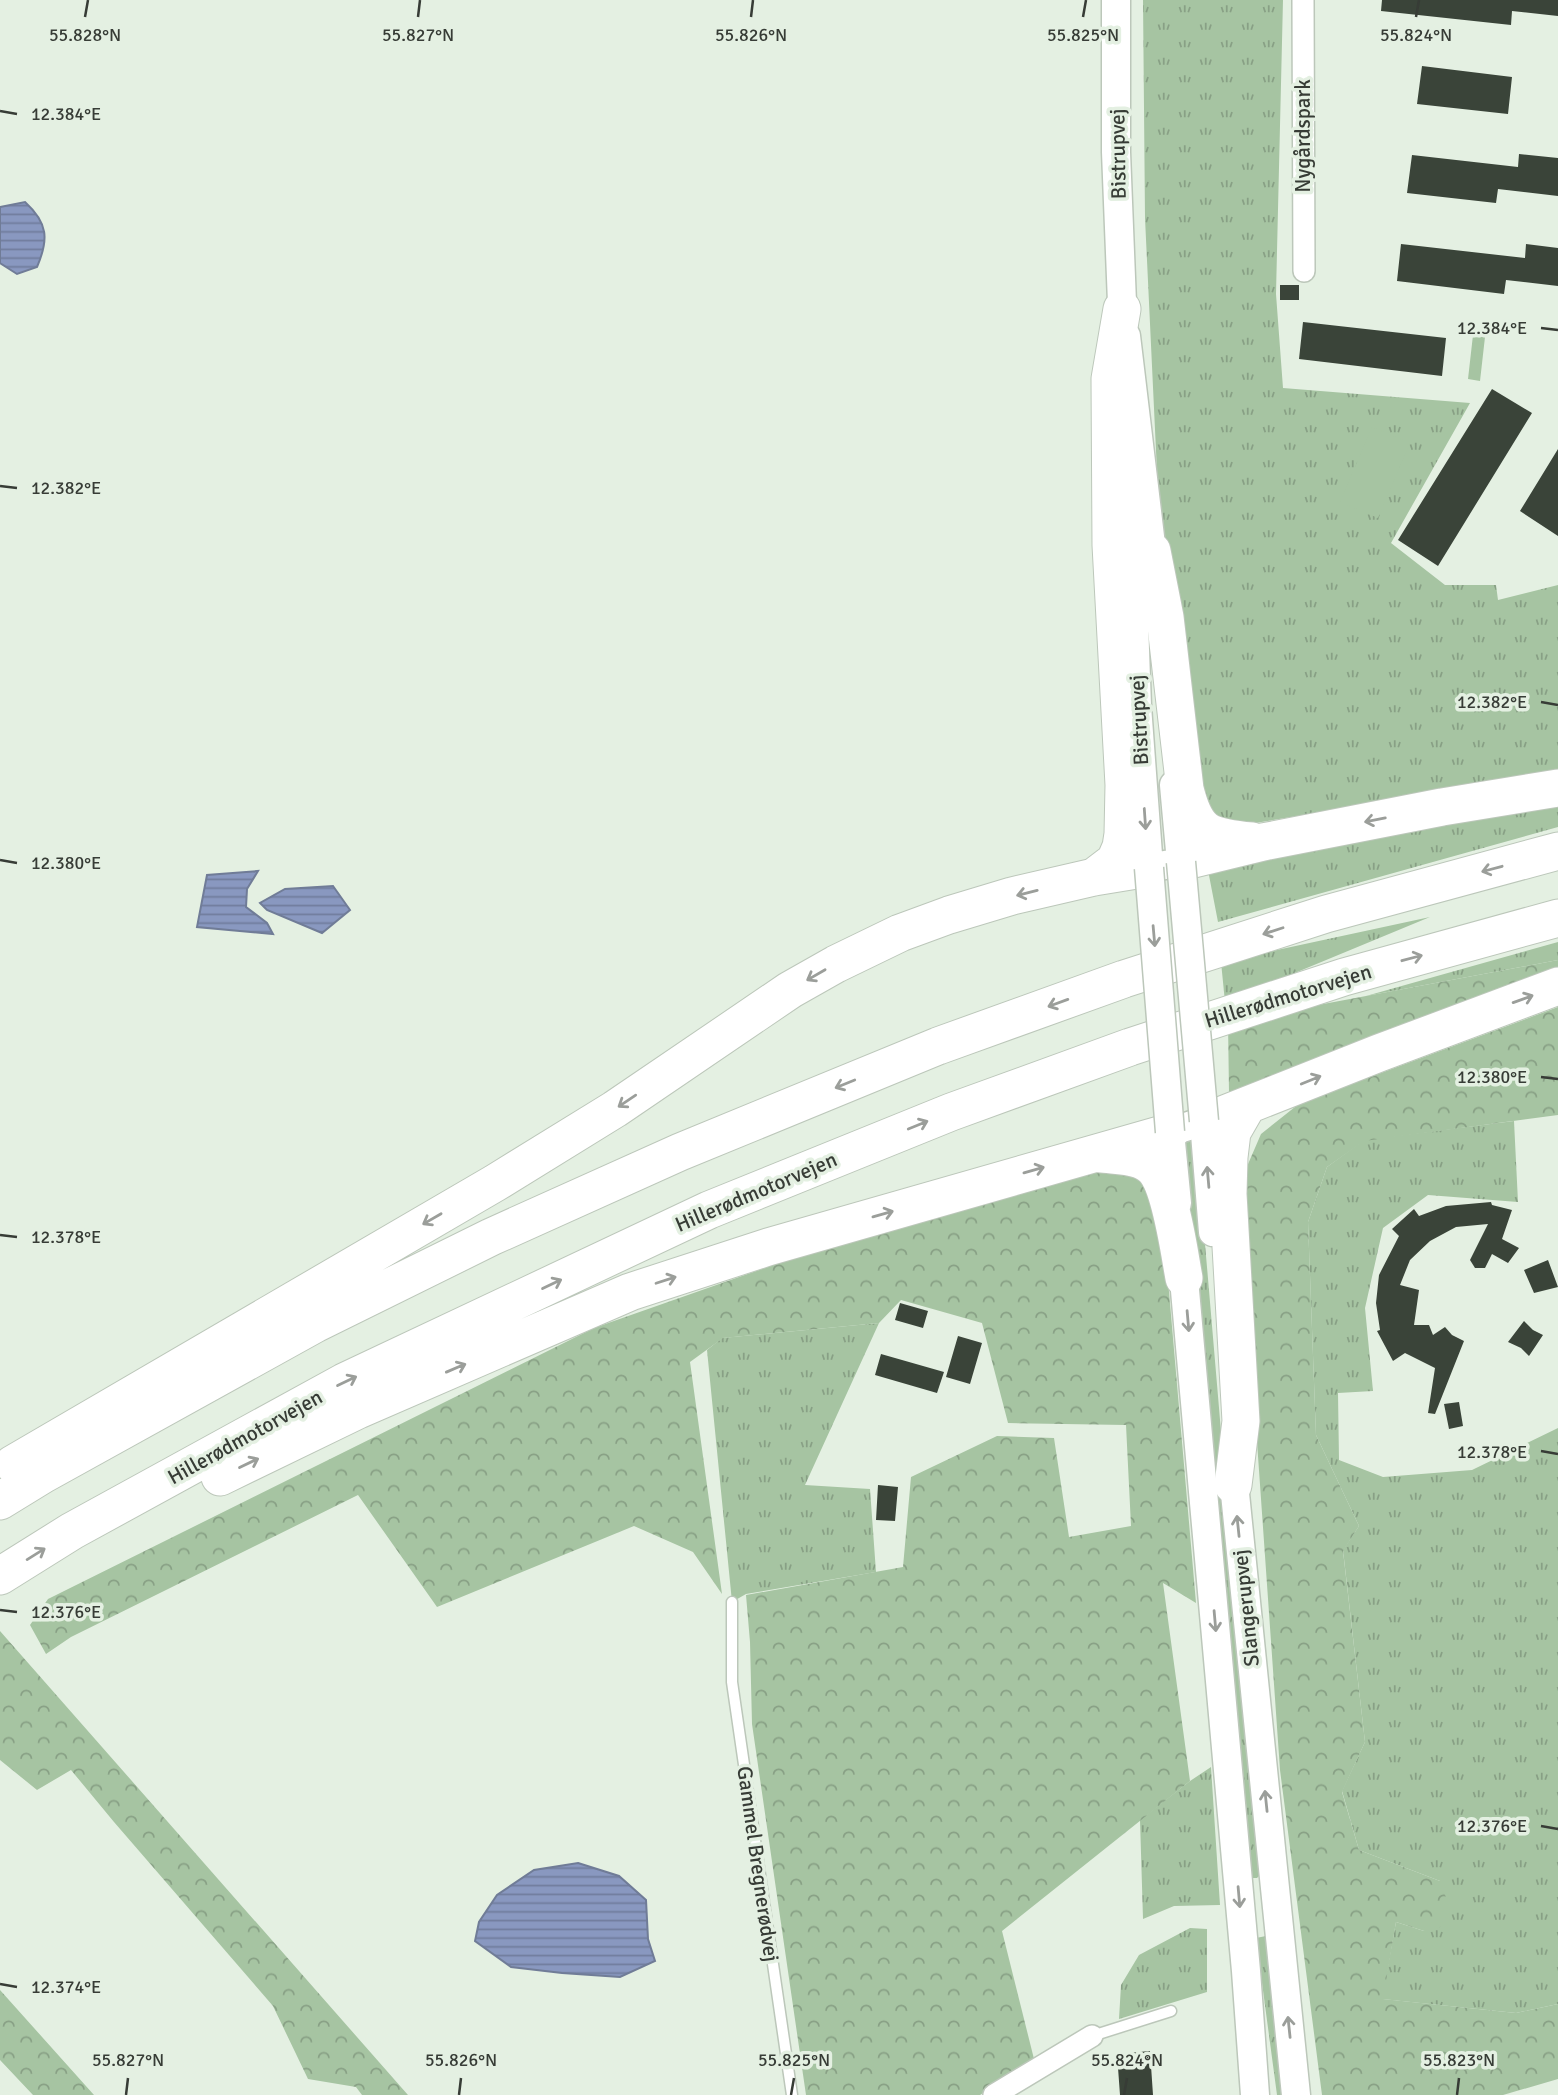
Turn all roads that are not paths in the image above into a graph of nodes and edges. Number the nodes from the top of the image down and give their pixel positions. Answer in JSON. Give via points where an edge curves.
{"nodes":[{"id":1,"x":1116,"y":0,"type":"edge"},
{"id":2,"x":1303,"y":0,"type":"edge"},
{"id":3,"x":1304,"y":271,"type":"dead end"},
{"id":4,"x":1122,"y":309,"type":"junction"},
{"id":5,"x":1152,"y":551,"type":"junction"},
{"id":6,"x":1558,"y":788,"type":"edge"},
{"id":7,"x":1263,"y":842,"type":"junction"},
{"id":8,"x":1558,"y":851,"type":"edge"},
{"id":9,"x":1165,"y":865,"type":"junction"},
{"id":10,"x":1094,"y":877,"type":"junction"},
{"id":11,"x":1558,"y":918,"type":"edge"},
{"id":12,"x":1558,"y":986,"type":"edge"},
{"id":13,"x":1247,"y":1106,"type":"junction"},
{"id":14,"x":1187,"y":1126,"type":"junction"},
{"id":15,"x":1096,"y":1153,"type":"junction"},
{"id":16,"x":1184,"y":1278,"type":"junction"},
{"id":17,"x":0,"y":1472,"type":"edge"},
{"id":18,"x":1233,"y":1485,"type":"junction"},
{"id":19,"x":0,"y":1500,"type":"edge"},
{"id":20,"x":72,"y":1531,"type":"junction"},
{"id":21,"x":0,"y":1576,"type":"edge"},
{"id":22,"x":732,"y":1602,"type":"dead end"},
{"id":23,"x":1246,"y":1971,"type":"junction"},
{"id":24,"x":1171,"y":2011,"type":"dead end"},
{"id":25,"x":1093,"y":2036,"type":"joint"},
{"id":26,"x":792,"y":2095,"type":"edge"},
{"id":27,"x":994,"y":2095,"type":"edge"},
{"id":28,"x":1255,"y":2095,"type":"edge"},
{"id":29,"x":1271,"y":2095,"type":"edge"},
{"id":30,"x":1296,"y":2095,"type":"edge"}],
"edges":[{"from":1,"to":4,"type":"main road","name":"Bistrupvej"},
{"from":2,"to":3,"type":"street","name":"Nygårdspark"},
{"from":4,"to":5,"type":"main road","name":"Bistrupvej"},
{"from":4,"to":9,"type":"main road","name":"Bistrupvej","one_way":true,"via":[[1137,706]]},
{"from":4,"to":10,"type":"highway","via":[[1110,403],[1123,834],[1115,861]]},
{"from":5,"to":7,"type":"highway","via":[[1166,617],[1191,811],[1201,828],[1216,836]]},
{"from":5,"to":9,"type":"main road","name":"Bistrupvej"},
{"from":6,"to":7,"type":"highway","one_way":true},
{"from":7,"to":9,"type":"highway"},
{"from":8,"to":19,"type":"highway","one_way":true,"via":[[1326,914],[1124,979],[939,1046],[680,1152],[491,1237],[315,1324]]},
{"from":9,"to":10,"type":"highway"},
{"from":9,"to":14,"type":"main road","name":"Bistrupvej","bridge":true},
{"from":10,"to":17,"type":"highway","one_way":true,"via":[[949,915],[836,964],[615,1109]]},
{"from":20,"to":11,"type":"highway","name":"Hillerødmotorvejen","one_way":true,"via":[[344,1382],[709,1210],[951,1112],[1130,1047],[1344,977]]},
{"from":13,"to":12,"type":"highway","one_way":true},
{"from":13,"to":14,"type":"highway"},
{"from":13,"to":18,"type":"highway","via":[[1232,1132],[1229,1157],[1241,1421]]},
{"from":14,"to":15,"type":"highway"},
{"from":14,"to":16,"type":"main road","name":"Slangerupvej"},
{"from":18,"to":14,"type":"main road","name":"Slangerupvej","one_way":true},
{"from":15,"to":16,"type":"highway","via":[[1135,1158],[1159,1174]]},
{"from":20,"to":15,"type":"highway","one_way":true,"via":[[162,1504],[358,1410],[631,1292],[768,1247]]},
{"from":16,"to":23,"type":"main road","name":"Slangerupvej","one_way":true},
{"from":30,"to":18,"type":"main road","name":"Slangerupvej","one_way":true},
{"from":21,"to":20,"type":"highway","name":"Hillerødmotorvejen","one_way":true},
{"from":22,"to":26,"type":"lane","name":"Gammel Bregnerødvej","via":[[732,1682]]},
{"from":23,"to":28,"type":"main road","name":"Slangerupvej"},
{"from":23,"to":29,"type":"main road"},
{"from":24,"to":25,"type":"lane"},
{"from":25,"to":27,"type":"street"}]}
